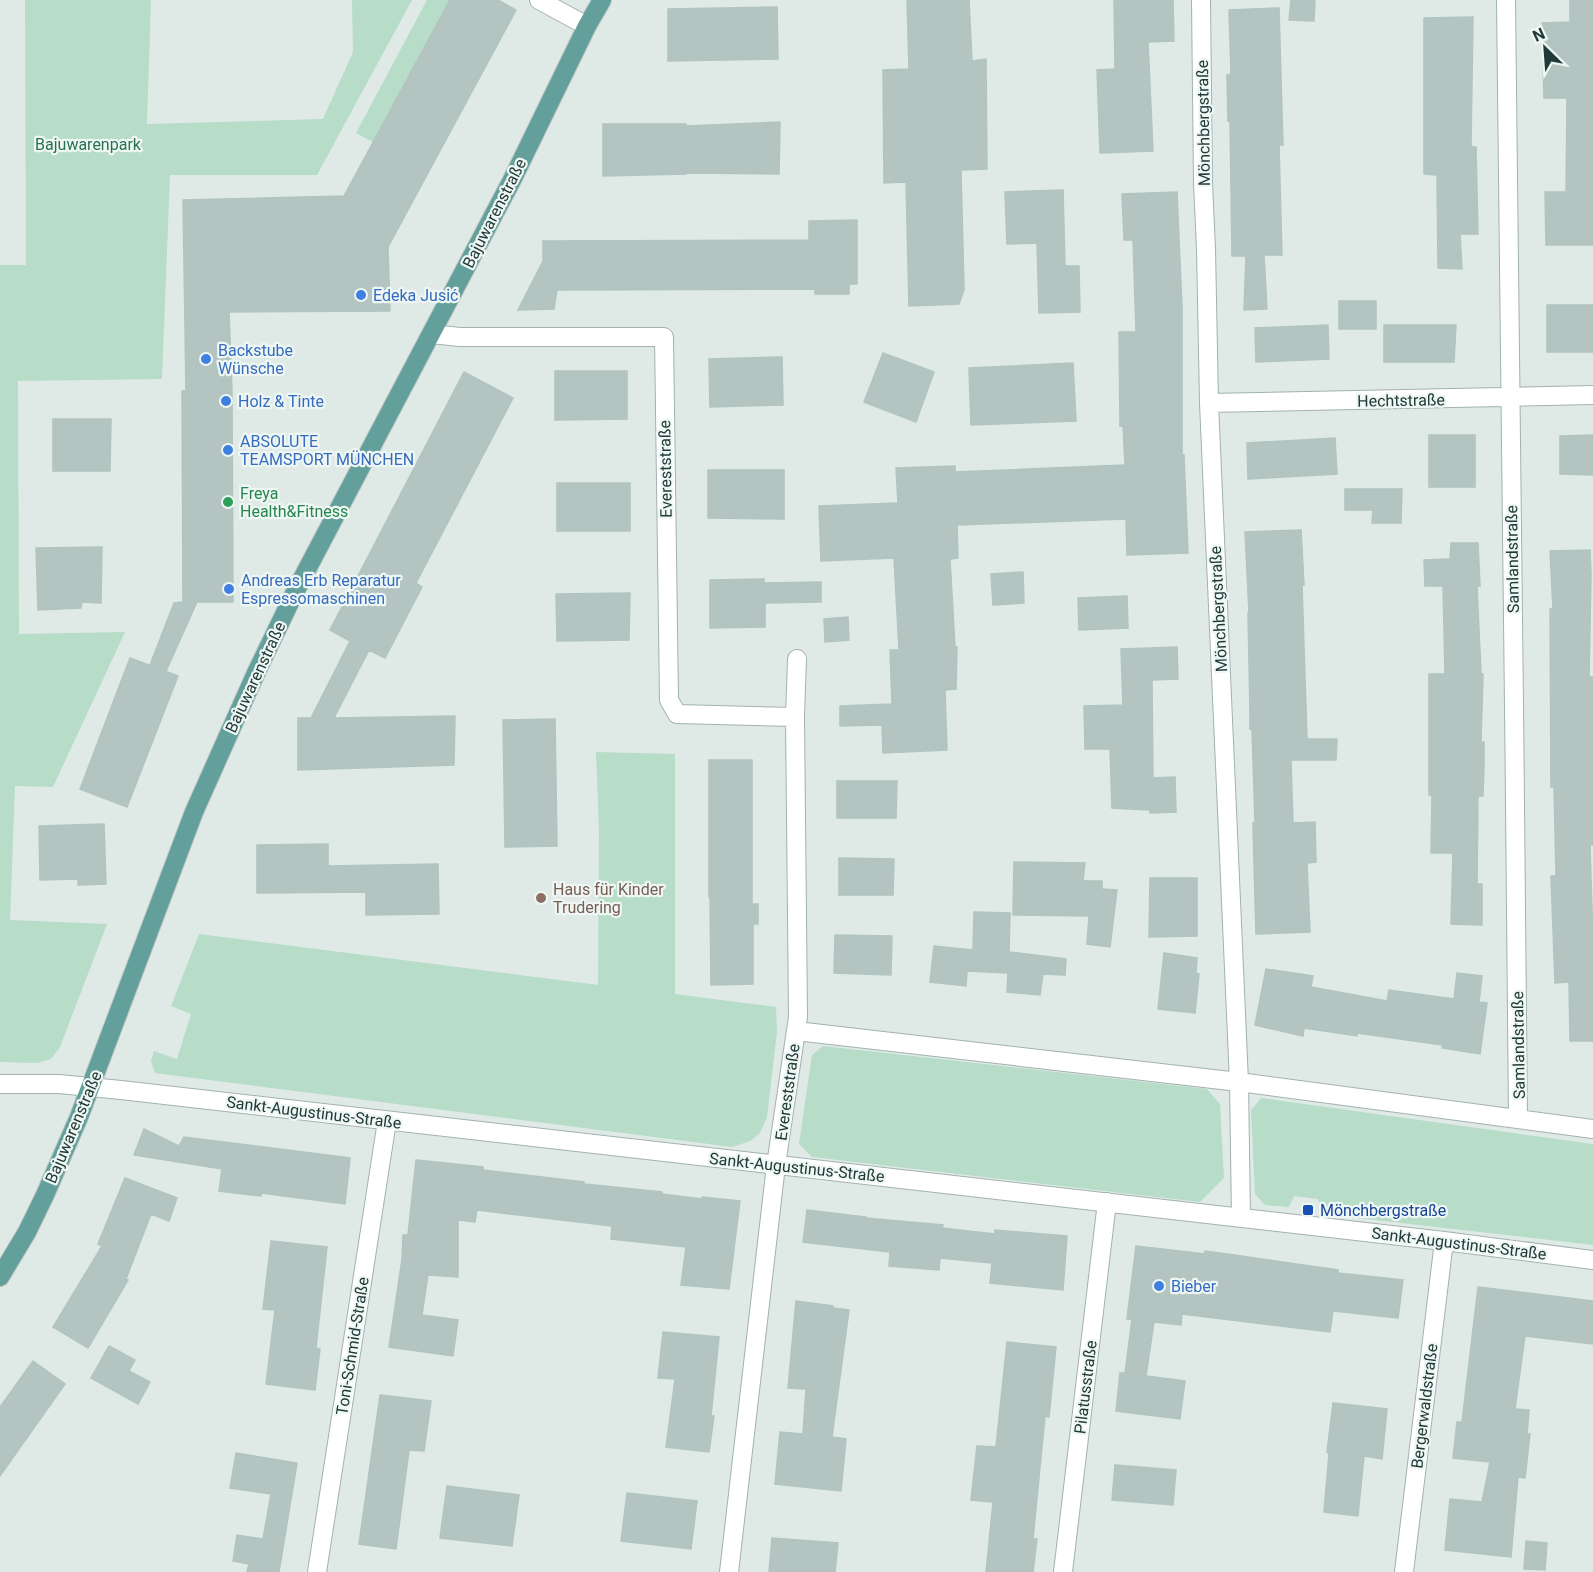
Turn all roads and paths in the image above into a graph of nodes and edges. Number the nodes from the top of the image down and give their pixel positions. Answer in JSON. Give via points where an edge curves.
{"nodes":[{"id":1,"x":539,"y":0,"type":"edge"},
{"id":2,"x":602,"y":0,"type":"edge"},
{"id":3,"x":1201,"y":0,"type":"edge"},
{"id":4,"x":1506,"y":0,"type":"edge"},
{"id":5,"x":587,"y":26,"type":"junction"},
{"id":6,"x":431,"y":333,"type":"junction"},
{"id":7,"x":1593,"y":395,"type":"edge"},
{"id":8,"x":1510,"y":398,"type":"junction"},
{"id":9,"x":1209,"y":403,"type":"junction"},
{"id":10,"x":797,"y":659,"type":"dead end"},
{"id":11,"x":795,"y":717,"type":"junction"},
{"id":12,"x":796,"y":1031,"type":"junction"},
{"id":13,"x":1239,"y":1082,"type":"junction"},
{"id":14,"x":0,"y":1084,"type":"edge"},
{"id":15,"x":91,"y":1088,"type":"junction"},
{"id":16,"x":1518,"y":1119,"type":"junction"},
{"id":17,"x":387,"y":1121,"type":"junction"},
{"id":18,"x":1593,"y":1129,"type":"edge"},
{"id":19,"x":776,"y":1165,"type":"junction"},
{"id":20,"x":1107,"y":1203,"type":"junction"},
{"id":21,"x":1241,"y":1218,"type":"junction"},
{"id":22,"x":1444,"y":1241,"type":"junction"},
{"id":23,"x":1593,"y":1260,"type":"edge"},
{"id":24,"x":0,"y":1277,"type":"edge"},
{"id":25,"x":318,"y":1572,"type":"edge"},
{"id":26,"x":729,"y":1572,"type":"edge"},
{"id":27,"x":1063,"y":1572,"type":"edge"},
{"id":28,"x":1404,"y":1572,"type":"edge"}],
"edges":[{"from":1,"to":5,"type":"street"},
{"from":2,"to":5,"type":"main road","name":"Bajuwarenstraße"},
{"from":3,"to":9,"type":"street","name":"Mönchbergstraße"},
{"from":4,"to":8,"type":"street","name":"Samlandstraße"},
{"from":5,"to":6,"type":"main road","name":"Bajuwarenstraße"},
{"from":6,"to":11,"type":"street","name":"Evereststraße","via":[[460,337],[664,337],[669,700],[677,714]]},
{"from":6,"to":15,"type":"main road","name":"Bajuwarenstraße","via":[[256,674],[194,812]]},
{"from":7,"to":8,"type":"street","name":"Hechtstraße"},
{"from":8,"to":9,"type":"street","name":"Hechtstraße"},
{"from":8,"to":16,"type":"street","name":"Samlandstraße"},
{"from":9,"to":13,"type":"street","name":"Mönchbergstraße"},
{"from":10,"to":11,"type":"street","name":"Evereststraße"},
{"from":11,"to":12,"type":"street","name":"Evereststraße"},
{"from":12,"to":13,"type":"street"},
{"from":12,"to":19,"type":"street","name":"Evereststraße"},
{"from":13,"to":16,"type":"street"},
{"from":13,"to":21,"type":"street","name":"Mönchbergstraße"},
{"from":14,"to":15,"type":"street","name":"Sankt-Augustinus-Straße"},
{"from":15,"to":17,"type":"street","name":"Sankt-Augustinus-Straße"},
{"from":15,"to":24,"type":"main road","name":"Bajuwarenstraße","via":[[45,1195]]},
{"from":16,"to":18,"type":"street"},
{"from":17,"to":19,"type":"street","name":"Sankt-Augustinus-Straße"},
{"from":17,"to":25,"type":"street","name":"Toni-Schmid-Straße"},
{"from":19,"to":20,"type":"street","name":"Sankt-Augustinus-Straße"},
{"from":19,"to":26,"type":"street","name":"Evereststraße"},
{"from":20,"to":21,"type":"street","name":"Sankt-Augustinus-Straße"},
{"from":20,"to":27,"type":"street","name":"Pilatusstraße"},
{"from":21,"to":22,"type":"street","name":"Sankt-Augustinus-Straße"},
{"from":22,"to":23,"type":"street","name":"Sankt-Augustinus-Straße"},
{"from":22,"to":28,"type":"street","name":"Bergerwaldstraße"}]}
